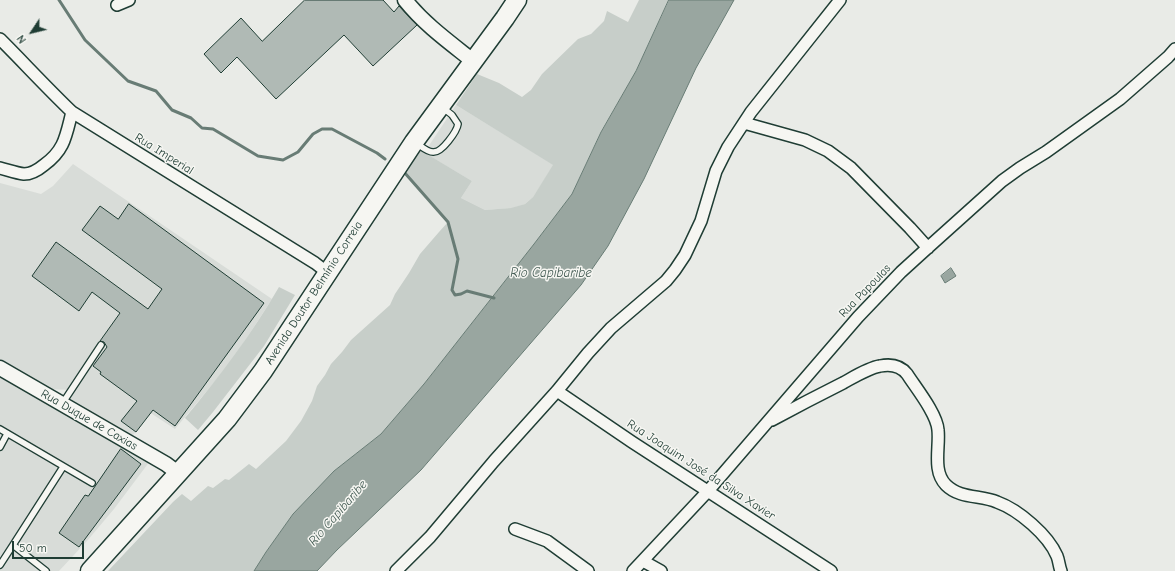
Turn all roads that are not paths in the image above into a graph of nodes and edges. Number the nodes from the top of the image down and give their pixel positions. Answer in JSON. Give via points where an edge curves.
{"nodes":[{"id":1,"x":129,"y":0,"type":"edge"},
{"id":2,"x":405,"y":0,"type":"edge"},
{"id":3,"x":517,"y":0,"type":"edge"},
{"id":4,"x":840,"y":0,"type":"edge"},
{"id":5,"x":117,"y":5,"type":"dead end"},
{"id":6,"x":0,"y":39,"type":"edge"},
{"id":7,"x":1175,"y":48,"type":"edge"},
{"id":8,"x":472,"y":61,"type":"junction"},
{"id":9,"x":440,"y":106,"type":"junction"},
{"id":10,"x":72,"y":112,"type":"junction"},
{"id":11,"x":744,"y":123,"type":"junction"},
{"id":12,"x":414,"y":142,"type":"junction"},
{"id":13,"x":0,"y":168,"type":"edge"},
{"id":14,"x":928,"y":248,"type":"junction"},
{"id":15,"x":328,"y":272,"type":"junction"},
{"id":16,"x":101,"y":345,"type":"dead end"},
{"id":17,"x":0,"y":368,"type":"edge"},
{"id":18,"x":557,"y":391,"type":"junction"},
{"id":19,"x":61,"y":404,"type":"junction"},
{"id":20,"x":767,"y":422,"type":"junction"},
{"id":21,"x":0,"y":429,"type":"edge"},
{"id":22,"x":7,"y":434,"type":"junction"},
{"id":23,"x":0,"y":447,"type":"edge"},
{"id":24,"x":63,"y":467,"type":"junction"},
{"id":25,"x":178,"y":473,"type":"junction"},
{"id":26,"x":92,"y":484,"type":"dead end"},
{"id":27,"x":708,"y":491,"type":"junction"},
{"id":28,"x":515,"y":529,"type":"dead end"},
{"id":29,"x":13,"y":545,"type":"junction"},
{"id":30,"x":643,"y":560,"type":"junction"},
{"id":31,"x":1,"y":561,"type":"edge"},
{"id":32,"x":46,"y":571,"type":"edge"},
{"id":33,"x":90,"y":571,"type":"edge"},
{"id":34,"x":396,"y":571,"type":"edge"},
{"id":35,"x":588,"y":571,"type":"edge"},
{"id":36,"x":633,"y":571,"type":"edge"},
{"id":37,"x":661,"y":571,"type":"edge"},
{"id":38,"x":830,"y":571,"type":"edge"},
{"id":39,"x":1061,"y":571,"type":"edge"}],
"edges":[{"from":1,"to":5,"type":"street"},
{"from":2,"to":8,"type":"street","via":[[433,30]]},
{"from":3,"to":8,"type":"main road","name":"Avenida Doutor Belmínio Correia"},
{"from":4,"to":11,"type":"street"},
{"from":6,"to":10,"type":"street","name":"Rua Imperial"},
{"from":7,"to":14,"type":"street","name":"Rua Papoulas","via":[[1120,99],[1011,174]]},
{"from":8,"to":9,"type":"main road","name":"Avenida Doutor Belmínio Correia"},
{"from":9,"to":12,"type":"main road","name":"Avenida Doutor Belmínio Correia"},
{"from":9,"to":12,"type":"lane","via":[[456,119],[458,128],[438,151],[433,152]]},
{"from":10,"to":13,"type":"street","via":[[62,147],[49,162],[38,170],[26,174]]},
{"from":10,"to":15,"type":"street","name":"Rua Imperial"},
{"from":11,"to":14,"type":"street","via":[[805,140],[828,151],[850,168]]},
{"from":11,"to":18,"type":"street","via":[[721,159],[702,221],[675,270],[666,281],[611,328]]},
{"from":12,"to":15,"type":"main road","name":"Avenida Doutor Belmínio Correia"},
{"from":14,"to":20,"type":"street","name":"Rua Papoulas","via":[[858,317]]},
{"from":15,"to":25,"type":"main road","name":"Avenida Doutor Belmínio Correia","via":[[263,371],[227,419]]},
{"from":16,"to":19,"type":"lane"},
{"from":17,"to":19,"type":"street","name":"Rua Duque de Caxias"},
{"from":18,"to":27,"type":"street","name":"Rua Joaquim José da Silva Xavier"},
{"from":18,"to":34,"type":"street","via":[[430,537]]},
{"from":19,"to":25,"type":"street","name":"Rua Duque de Caxias"},
{"from":20,"to":27,"type":"street","name":"Rua Papoulas"},
{"from":20,"to":39,"type":"street","via":[[878,366],[898,366],[907,374],[936,421],[939,449],[937,464],[946,485],[955,492],[997,502],[1022,516],[1050,545]]},
{"from":21,"to":22,"type":"lane"},
{"from":22,"to":23,"type":"lane"},
{"from":22,"to":24,"type":"lane"},
{"from":24,"to":26,"type":"lane"},
{"from":24,"to":29,"type":"lane"},
{"from":25,"to":33,"type":"main road","name":"Avenida Doutor Belmínio Correia"},
{"from":27,"to":30,"type":"street","name":"Rua Papoulas"},
{"from":27,"to":38,"type":"street","name":"Rua Joaquim José da Silva Xavier"},
{"from":28,"to":35,"type":"street","via":[[547,541]]},
{"from":29,"to":31,"type":"lane"},
{"from":29,"to":32,"type":"lane"},
{"from":30,"to":36,"type":"street","name":"Rua Papoulas"},
{"from":30,"to":37,"type":"street"}]}
